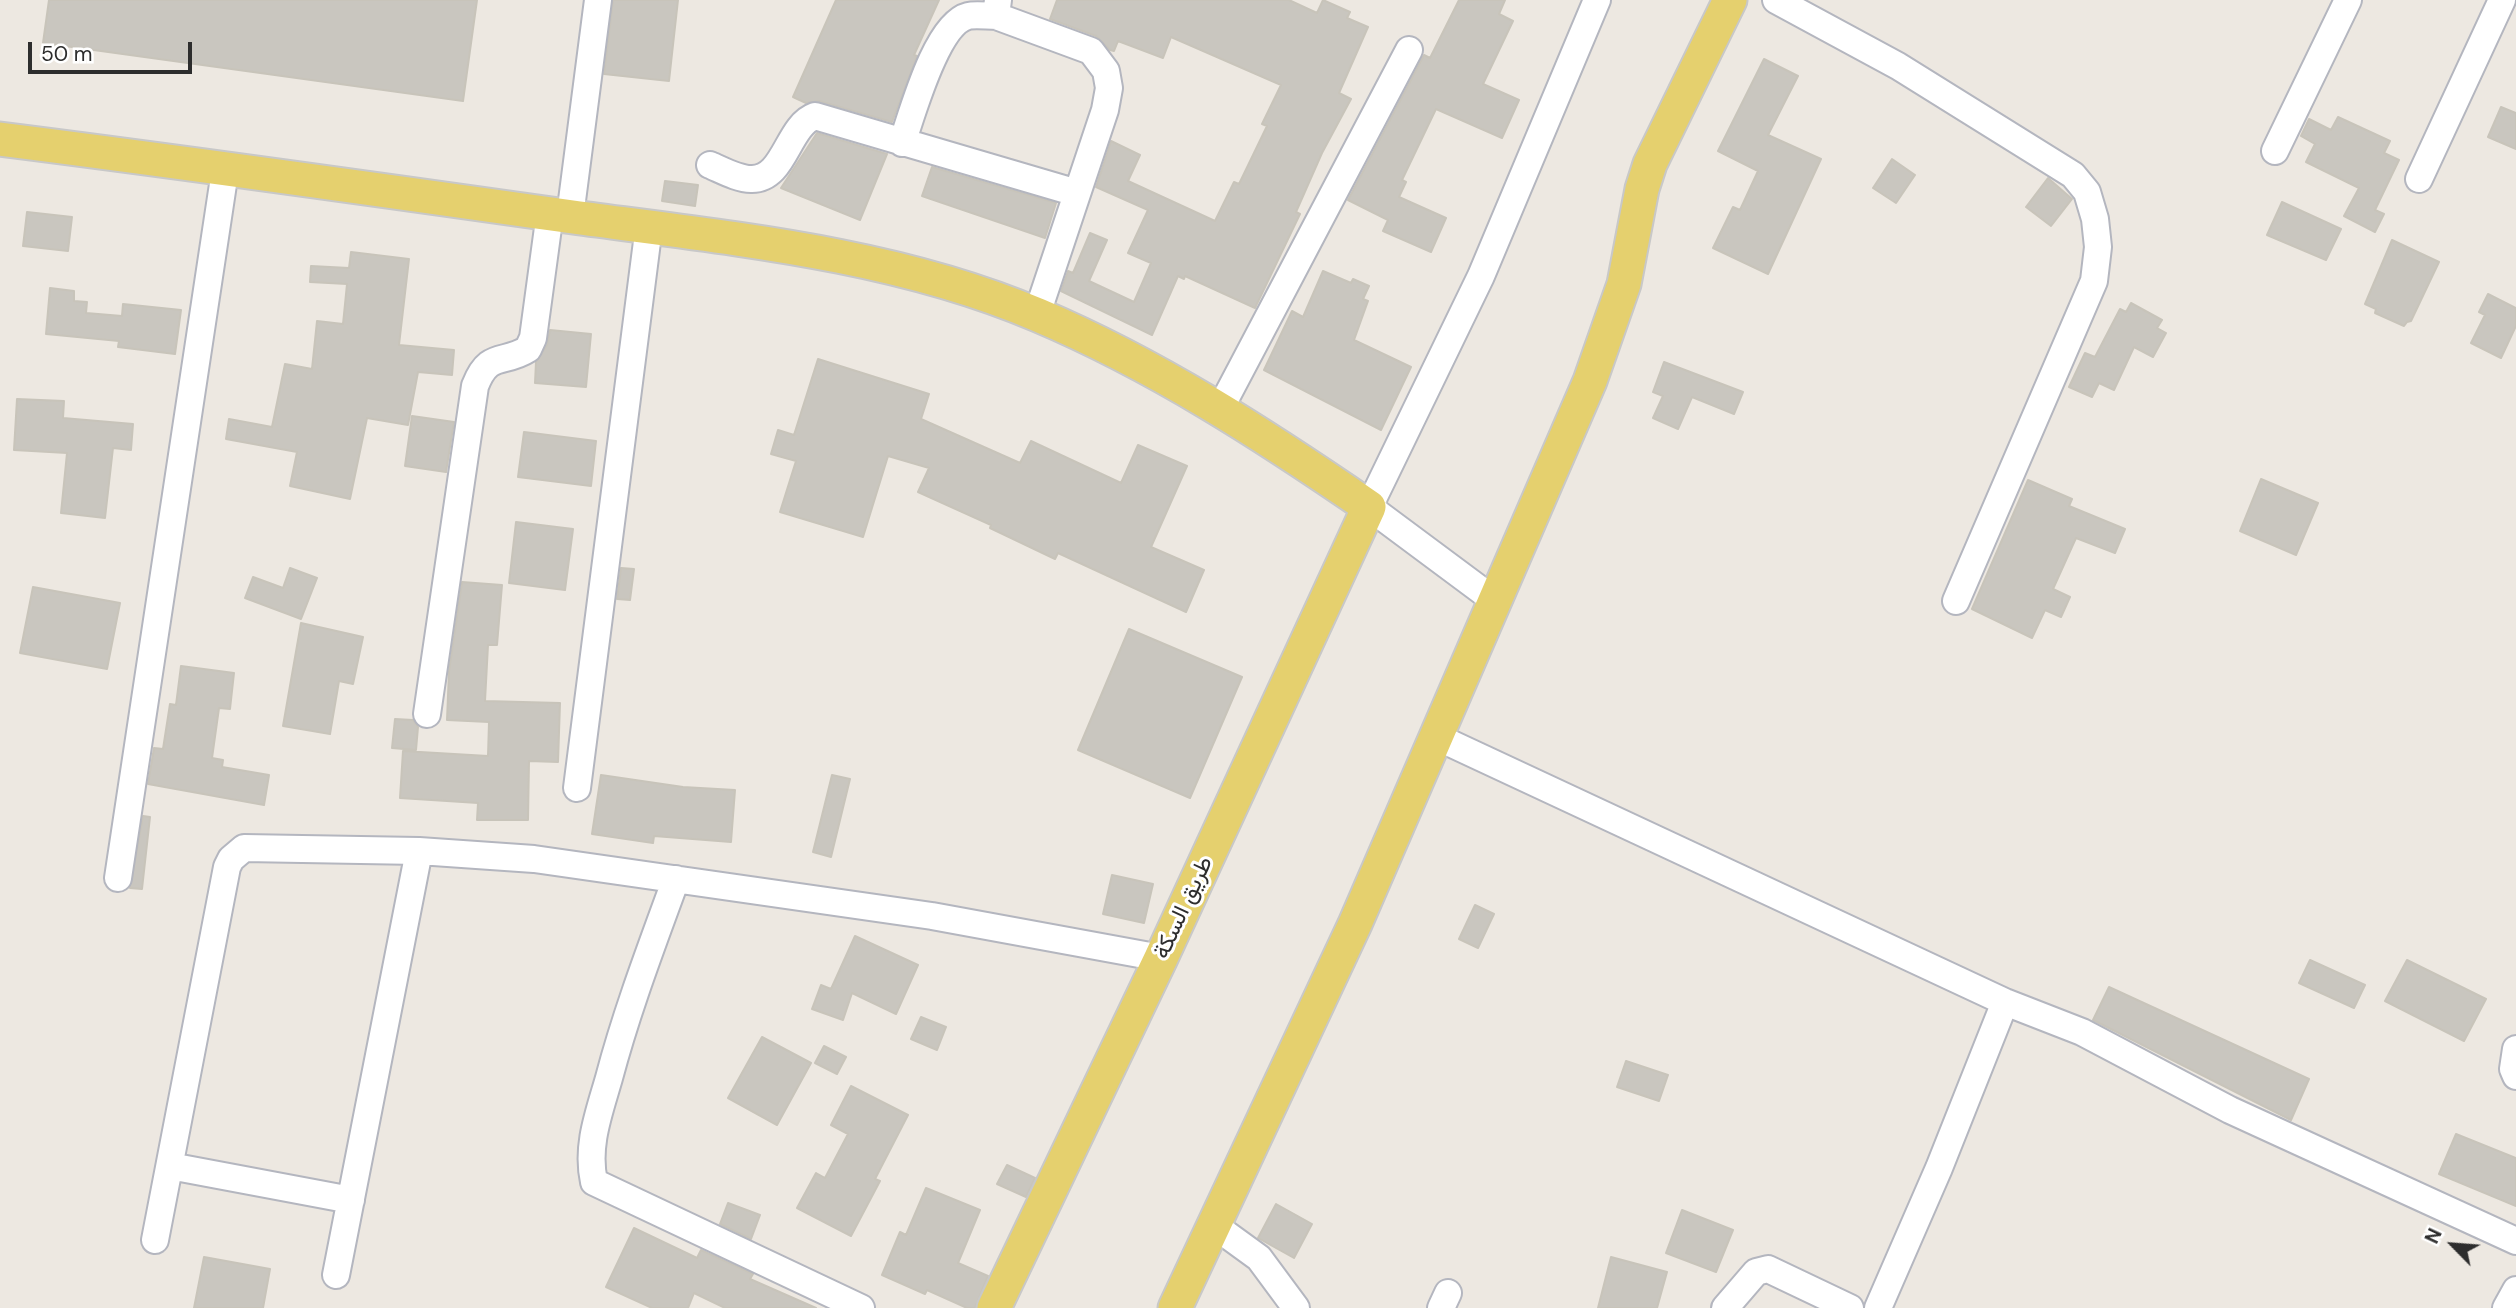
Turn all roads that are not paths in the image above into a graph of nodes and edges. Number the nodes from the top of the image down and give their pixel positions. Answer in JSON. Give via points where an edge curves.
{"nodes":[{"id":1,"x":598,"y":0,"type":"edge"},
{"id":2,"x":1597,"y":0,"type":"edge"},
{"id":3,"x":1730,"y":0,"type":"edge"},
{"id":4,"x":1776,"y":0,"type":"edge"},
{"id":5,"x":2348,"y":0,"type":"edge"},
{"id":6,"x":2502,"y":0,"type":"edge"},
{"id":7,"x":997,"y":8,"type":"edge"},
{"id":8,"x":1409,"y":50,"type":"dead end"},
{"id":9,"x":0,"y":139,"type":"edge"},
{"id":10,"x":902,"y":143,"type":"junction"},
{"id":11,"x":2275,"y":151,"type":"dead end"},
{"id":12,"x":709,"y":165,"type":"dead end"},
{"id":13,"x":225,"y":171,"type":"junction"},
{"id":14,"x":2419,"y":179,"type":"dead end"},
{"id":15,"x":1077,"y":193,"type":"junction"},
{"id":16,"x":559,"y":215,"type":"junction"},
{"id":17,"x":649,"y":226,"type":"junction"},
{"id":18,"x":1037,"y":314,"type":"junction"},
{"id":19,"x":1220,"y":409,"type":"junction"},
{"id":20,"x":1369,"y":507,"type":"junction"},
{"id":21,"x":1494,"y":600,"type":"junction"},
{"id":22,"x":1955,"y":601,"type":"dead end"},
{"id":23,"x":427,"y":714,"type":"dead end"},
{"id":24,"x":1437,"y":737,"type":"junction"},
{"id":25,"x":577,"y":788,"type":"dead end"},
{"id":26,"x":419,"y":851,"type":"junction"},
{"id":27,"x":118,"y":878,"type":"dead end"},
{"id":28,"x":676,"y":879,"type":"junction"},
{"id":29,"x":1161,"y":958,"type":"junction"},
{"id":30,"x":2005,"y":1002,"type":"junction"},
{"id":31,"x":2516,"y":1049,"type":"edge"},
{"id":32,"x":2516,"y":1076,"type":"edge"},
{"id":33,"x":170,"y":1166,"type":"junction"},
{"id":34,"x":351,"y":1200,"type":"junction"},
{"id":35,"x":1215,"y":1226,"type":"junction"},
{"id":36,"x":155,"y":1240,"type":"dead end"},
{"id":37,"x":2516,"y":1241,"type":"edge"},
{"id":38,"x":336,"y":1275,"type":"dead end"},
{"id":39,"x":861,"y":1308,"type":"edge"},
{"id":40,"x":994,"y":1308,"type":"edge"},
{"id":41,"x":1175,"y":1308,"type":"edge"},
{"id":42,"x":1296,"y":1308,"type":"edge"},
{"id":43,"x":1725,"y":1308,"type":"edge"},
{"id":44,"x":1850,"y":1308,"type":"edge"},
{"id":45,"x":1878,"y":1308,"type":"edge"}],
"edges":[{"from":1,"to":16,"type":"street"},
{"from":2,"to":20,"type":"street","via":[[1481,276]]},
{"from":3,"to":21,"type":"main road","via":[[1650,164],[1624,284],[1590,381]]},
{"from":4,"to":22,"type":"street","via":[[1988,120],[2073,175],[2087,192],[2098,247],[2094,281]]},
{"from":5,"to":11,"type":"street"},
{"from":6,"to":14,"type":"street"},
{"from":7,"to":10,"type":"street","via":[[960,20],[944,38]]},
{"from":7,"to":15,"type":"street","via":[[1091,51],[1105,71],[1109,88],[1105,110]]},
{"from":8,"to":19,"type":"street"},
{"from":9,"to":13,"type":"main road"},
{"from":10,"to":12,"type":"street","via":[[815,116],[801,124],[778,163],[760,178]]},
{"from":10,"to":15,"type":"street"},
{"from":13,"to":16,"type":"main road"},
{"from":13,"to":27,"type":"street"},
{"from":15,"to":18,"type":"street"},
{"from":16,"to":17,"type":"main road"},
{"from":16,"to":23,"type":"street","via":[[528,349],[491,360],[475,386]]},
{"from":17,"to":18,"type":"main road","via":[[906,272]]},
{"from":17,"to":25,"type":"street"},
{"from":18,"to":19,"type":"main road","via":[[1128,357]]},
{"from":19,"to":20,"type":"main road"},
{"from":20,"to":21,"type":"street"},
{"from":20,"to":29,"type":"main road","name":"طريق السكة"},
{"from":21,"to":24,"type":"main road"},
{"from":24,"to":30,"type":"street"},
{"from":24,"to":35,"type":"main road"},
{"from":26,"to":28,"type":"street","via":[[534,859]]},
{"from":26,"to":33,"type":"street","via":[[253,847],[231,859]]},
{"from":26,"to":34,"type":"street"},
{"from":28,"to":29,"type":"street","via":[[932,916]]},
{"from":28,"to":39,"type":"street","via":[[626,1015],[592,1139],[589,1162],[593,1182]]},
{"from":29,"to":40,"type":"main road","name":"طريق السكة"},
{"from":30,"to":37,"type":"street","via":[[2082,1032],[2230,1110]]},
{"from":30,"to":45,"type":"street","via":[[1940,1168]]},
{"from":31,"to":32,"type":"street"},
{"from":33,"to":34,"type":"street"},
{"from":33,"to":36,"type":"street"},
{"from":34,"to":38,"type":"street"},
{"from":35,"to":41,"type":"main road"},
{"from":35,"to":42,"type":"street","via":[[1259,1258]]},
{"from":43,"to":44,"type":"street","via":[[1756,1272],[1768,1269]]}]}
